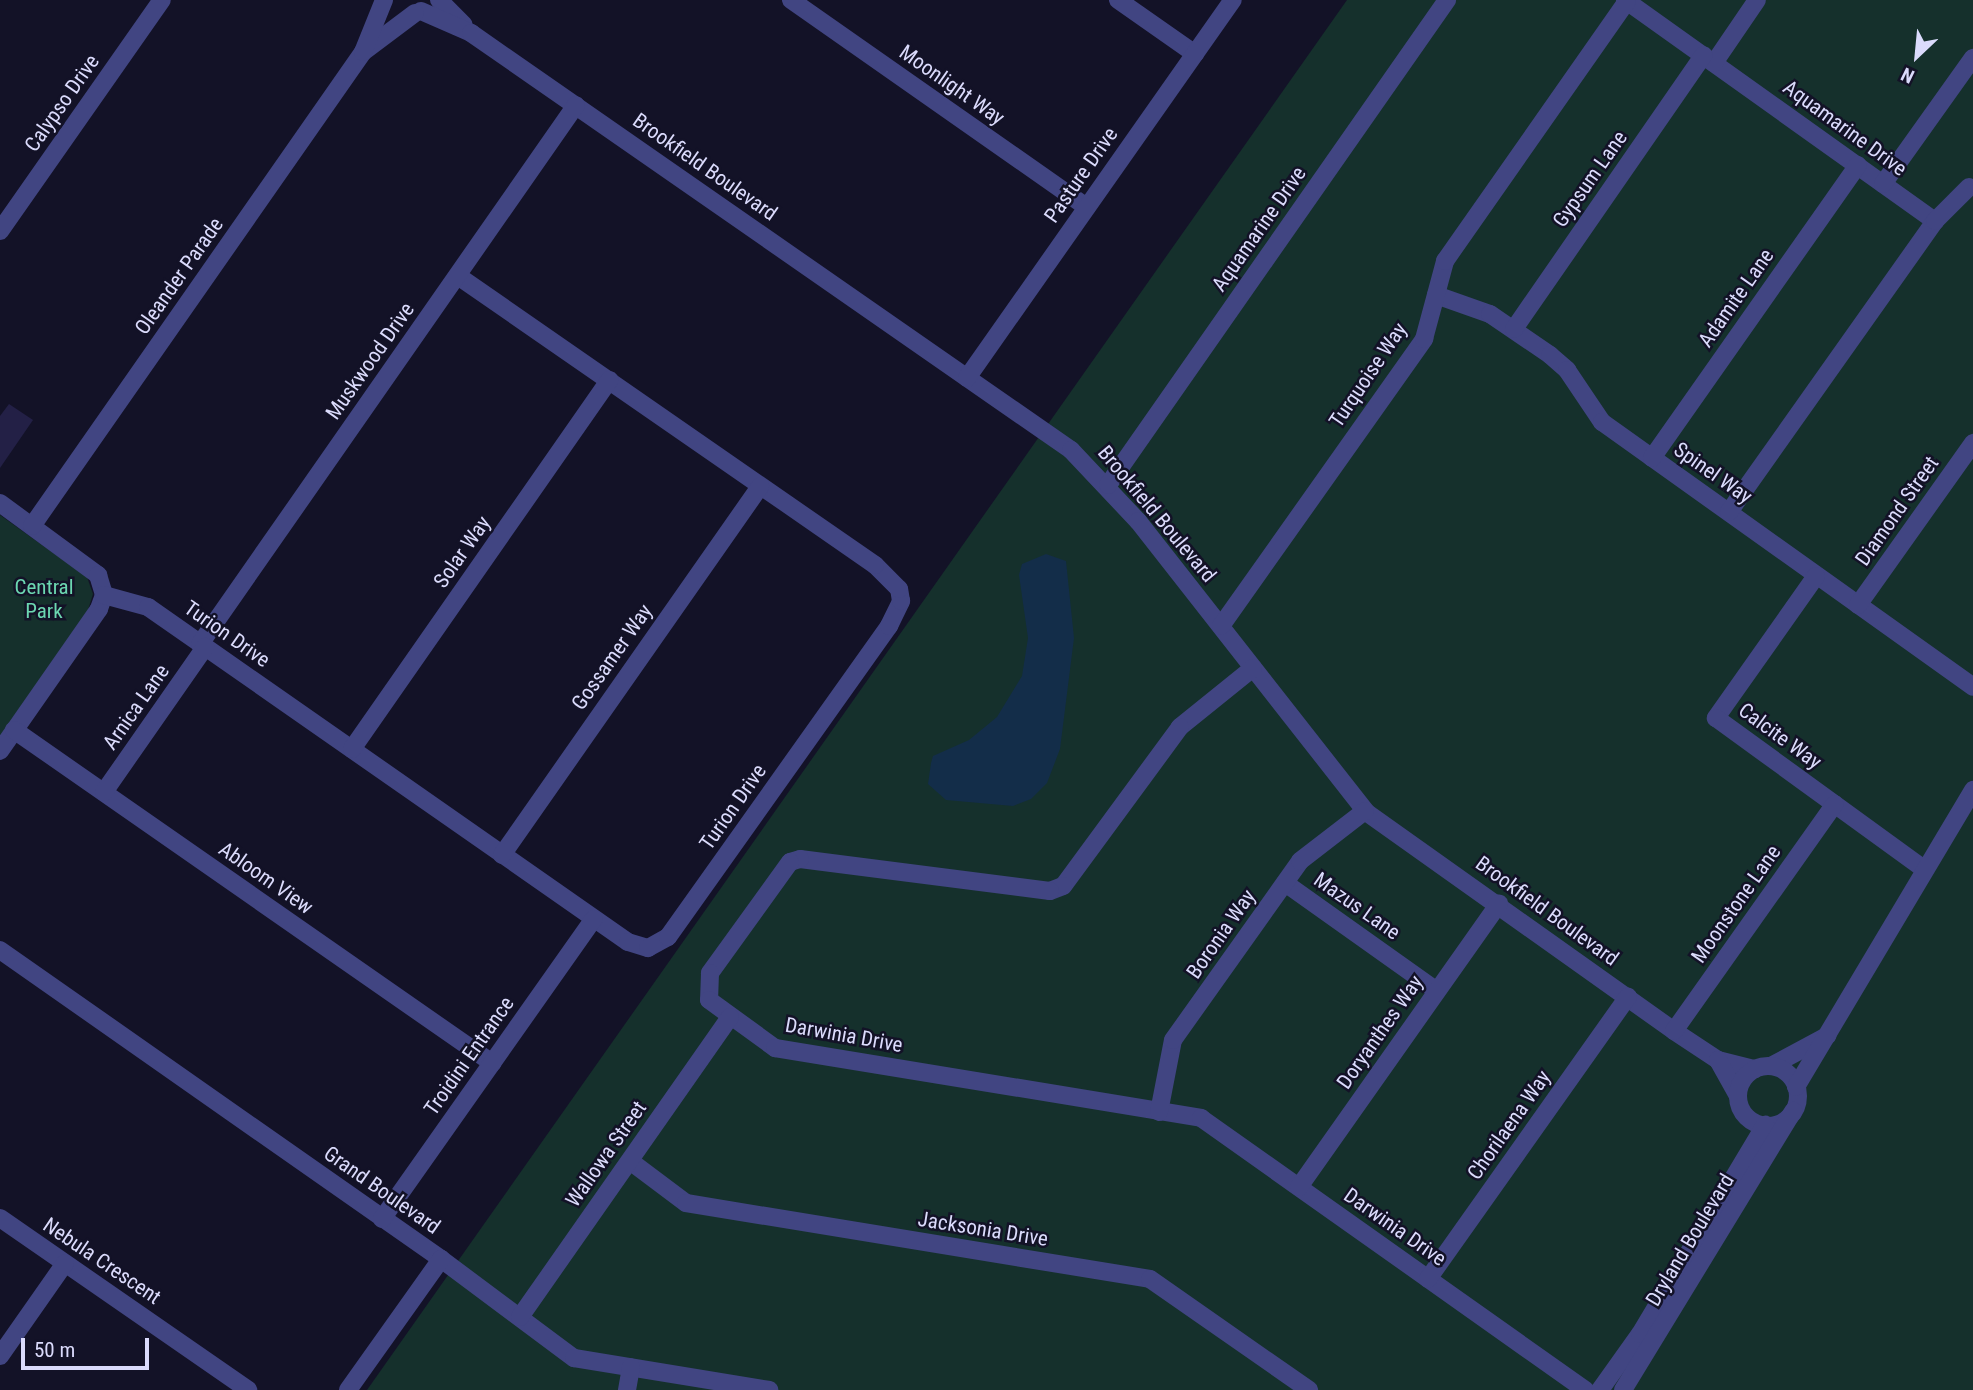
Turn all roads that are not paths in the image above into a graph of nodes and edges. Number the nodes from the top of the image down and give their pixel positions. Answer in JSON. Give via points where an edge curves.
{"nodes":[{"id":1,"x":162,"y":0,"type":"edge"},
{"id":2,"x":384,"y":0,"type":"edge"},
{"id":3,"x":390,"y":0,"type":"edge"},
{"id":4,"x":439,"y":0,"type":"edge"},
{"id":5,"x":791,"y":0,"type":"edge"},
{"id":6,"x":1118,"y":0,"type":"edge"},
{"id":7,"x":1233,"y":0,"type":"edge"},
{"id":8,"x":1447,"y":0,"type":"edge"},
{"id":9,"x":1757,"y":0,"type":"edge"},
{"id":10,"x":1626,"y":1,"type":"edge"},
{"id":11,"x":423,"y":8,"type":"edge"},
{"id":12,"x":471,"y":33,"type":"junction"},
{"id":13,"x":363,"y":52,"type":"junction"},
{"id":14,"x":1195,"y":54,"type":"junction"},
{"id":15,"x":1973,"y":58,"type":"edge"},
{"id":16,"x":1709,"y":59,"type":"junction"},
{"id":17,"x":576,"y":105,"type":"junction"},
{"id":18,"x":1858,"y":165,"type":"junction"},
{"id":19,"x":1883,"y":184,"type":"junction"},
{"id":20,"x":1969,"y":187,"type":"dead end"},
{"id":21,"x":1087,"y":207,"type":"junction"},
{"id":22,"x":1935,"y":221,"type":"junction"},
{"id":23,"x":0,"y":232,"type":"edge"},
{"id":24,"x":458,"y":275,"type":"junction"},
{"id":25,"x":1436,"y":295,"type":"junction"},
{"id":26,"x":1514,"y":329,"type":"junction"},
{"id":27,"x":967,"y":378,"type":"junction"},
{"id":28,"x":609,"y":380,"type":"junction"},
{"id":29,"x":1973,"y":443,"type":"edge"},
{"id":30,"x":1652,"y":458,"type":"junction"},
{"id":31,"x":1108,"y":485,"type":"junction"},
{"id":32,"x":760,"y":486,"type":"junction"},
{"id":33,"x":0,"y":503,"type":"edge"},
{"id":34,"x":1729,"y":512,"type":"junction"},
{"id":35,"x":32,"y":526,"type":"junction"},
{"id":36,"x":1816,"y":576,"type":"junction"},
{"id":37,"x":104,"y":595,"type":"junction"},
{"id":38,"x":1858,"y":605,"type":"junction"},
{"id":39,"x":1221,"y":626,"type":"junction"},
{"id":40,"x":202,"y":645,"type":"junction"},
{"id":41,"x":1253,"y":667,"type":"junction"},
{"id":42,"x":1973,"y":687,"type":"edge"},
{"id":43,"x":14,"y":730,"type":"junction"},
{"id":44,"x":352,"y":749,"type":"junction"},
{"id":45,"x":0,"y":751,"type":"edge"},
{"id":46,"x":1973,"y":790,"type":"edge"},
{"id":47,"x":104,"y":792,"type":"junction"},
{"id":48,"x":1835,"y":804,"type":"junction"},
{"id":49,"x":1365,"y":811,"type":"junction"},
{"id":50,"x":502,"y":855,"type":"junction"},
{"id":51,"x":1924,"y":869,"type":"junction"},
{"id":52,"x":1284,"y":883,"type":"junction"},
{"id":53,"x":1499,"y":903,"type":"junction"},
{"id":54,"x":594,"y":919,"type":"junction"},
{"id":55,"x":0,"y":950,"type":"edge"},
{"id":56,"x":1437,"y":991,"type":"junction"},
{"id":57,"x":1628,"y":997,"type":"junction"},
{"id":58,"x":730,"y":1017,"type":"junction"},
{"id":59,"x":1674,"y":1031,"type":"junction"},
{"id":60,"x":1830,"y":1034,"type":"junction"},
{"id":61,"x":1718,"y":1060,"type":"junction"},
{"id":62,"x":492,"y":1063,"type":"junction"},
{"id":63,"x":1763,"y":1067,"type":"junction"},
{"id":64,"x":1796,"y":1087,"type":"junction"},
{"id":65,"x":1738,"y":1096,"type":"junction"},
{"id":66,"x":1793,"y":1111,"type":"junction"},
{"id":67,"x":1159,"y":1112,"type":"junction"},
{"id":68,"x":1765,"y":1125,"type":"junction"},
{"id":69,"x":629,"y":1161,"type":"junction"},
{"id":70,"x":1298,"y":1187,"type":"junction"},
{"id":71,"x":0,"y":1218,"type":"edge"},
{"id":72,"x":382,"y":1219,"type":"junction"},
{"id":73,"x":441,"y":1259,"type":"junction"},
{"id":74,"x":65,"y":1263,"type":"junction"},
{"id":75,"x":1428,"y":1279,"type":"junction"},
{"id":76,"x":520,"y":1317,"type":"junction"},
{"id":77,"x":0,"y":1356,"type":"edge"},
{"id":78,"x":631,"y":1367,"type":"junction"},
{"id":79,"x":243,"y":1389,"type":"edge"},
{"id":80,"x":348,"y":1390,"type":"edge"},
{"id":81,"x":627,"y":1390,"type":"edge"},
{"id":82,"x":769,"y":1390,"type":"edge"},
{"id":83,"x":1309,"y":1390,"type":"edge"},
{"id":84,"x":1585,"y":1390,"type":"edge"},
{"id":85,"x":1600,"y":1390,"type":"edge"},
{"id":86,"x":1623,"y":1390,"type":"edge"}],
"edges":[{"from":1,"to":23,"type":"street","name":"Calypso Drive"},
{"from":2,"to":13,"type":"street","name":"Oleander Parade"},
{"from":3,"to":11,"type":"street","name":"Brookfield Boulevard","via":[[403,11]]},
{"from":4,"to":12,"type":"street","name":"Brookfield Boulevard"},
{"from":5,"to":21,"type":"street","name":"Moonlight Way"},
{"from":6,"to":14,"type":"street"},
{"from":7,"to":14,"type":"street","name":"Pasture Drive"},
{"from":8,"to":31,"type":"street","name":"Aquamarine Drive"},
{"from":9,"to":16,"type":"street","name":"Gypsum Lane"},
{"from":10,"to":16,"type":"street","name":"Aquamarine Drive"},
{"from":10,"to":25,"type":"street","name":"Turquoise Way","via":[[1445,261]]},
{"from":11,"to":12,"type":"street","name":"Brookfield Boulevard"},
{"from":11,"to":13,"type":"street","name":"Oleander Parade"},
{"from":12,"to":17,"type":"street","name":"Brookfield Boulevard"},
{"from":13,"to":35,"type":"street","name":"Oleander Parade"},
{"from":14,"to":21,"type":"street","name":"Pasture Drive"},
{"from":15,"to":19,"type":"street"},
{"from":16,"to":18,"type":"street","name":"Aquamarine Drive"},
{"from":16,"to":26,"type":"street","name":"Gypsum Lane"},
{"from":17,"to":24,"type":"street","name":"Muskwood Drive"},
{"from":17,"to":27,"type":"street","name":"Brookfield Boulevard"},
{"from":18,"to":19,"type":"street","name":"Aquamarine Drive"},
{"from":18,"to":30,"type":"street","name":"Adamite Lane"},
{"from":19,"to":22,"type":"street","name":"Aquamarine Drive"},
{"from":20,"to":22,"type":"street"},
{"from":21,"to":27,"type":"street","name":"Pasture Drive"},
{"from":22,"to":34,"type":"street"},
{"from":24,"to":28,"type":"street","name":"Turion Drive"},
{"from":24,"to":40,"type":"street","name":"Muskwood Drive"},
{"from":25,"to":26,"type":"street","name":"Spinel Way","via":[[1490,314]]},
{"from":25,"to":39,"type":"street","name":"Turquoise Way","via":[[1424,339]]},
{"from":26,"to":30,"type":"street","name":"Spinel Way","via":[[1567,370],[1602,422]]},
{"from":27,"to":31,"type":"street","name":"Brookfield Boulevard","via":[[1071,450]]},
{"from":28,"to":32,"type":"street","name":"Turion Drive"},
{"from":28,"to":44,"type":"street","name":"Solar Way"},
{"from":29,"to":38,"type":"street","name":"Diamond Street"},
{"from":30,"to":34,"type":"street","name":"Spinel Way"},
{"from":31,"to":39,"type":"street","name":"Brookfield Boulevard"},
{"from":32,"to":50,"type":"street","name":"Gossamer Way"},
{"from":32,"to":54,"type":"street","name":"Turion Drive","via":[[892,579],[901,601],[668,937],[659,945],[638,946]]},
{"from":33,"to":35,"type":"street"},
{"from":34,"to":36,"type":"street","name":"Spinel Way"},
{"from":35,"to":37,"type":"street","via":[[97,575]]},
{"from":36,"to":38,"type":"street","name":"Spinel Way"},
{"from":36,"to":48,"type":"street","name":"Calcite Way","via":[[1716,718]]},
{"from":37,"to":40,"type":"street","name":"Turion Drive","via":[[136,601]]},
{"from":37,"to":43,"type":"street","via":[[100,609]]},
{"from":38,"to":42,"type":"street","name":"Spinel Way"},
{"from":39,"to":41,"type":"street","name":"Brookfield Boulevard"},
{"from":40,"to":44,"type":"street","name":"Turion Drive"},
{"from":40,"to":47,"type":"street","name":"Arnica Lane"},
{"from":41,"to":49,"type":"street","name":"Brookfield Boulevard"},
{"from":41,"to":58,"type":"street","name":"Darwinia Drive","via":[[1180,727],[1063,886],[1050,891],[800,859],[790,862],[710,973],[709,1000]]},
{"from":43,"to":45,"type":"street"},
{"from":43,"to":47,"type":"street","name":"Abloom View"},
{"from":44,"to":50,"type":"street","name":"Turion Drive"},
{"from":46,"to":51,"type":"street"},
{"from":47,"to":62,"type":"street","name":"Abloom View"},
{"from":48,"to":51,"type":"street","name":"Calcite Way"},
{"from":48,"to":59,"type":"street","name":"Moonstone Lane"},
{"from":49,"to":52,"type":"street","name":"Boronia Way","via":[[1300,861]]},
{"from":49,"to":53,"type":"street","name":"Brookfield Boulevard"},
{"from":50,"to":54,"type":"street","name":"Turion Drive"},
{"from":51,"to":60,"type":"street"},
{"from":52,"to":56,"type":"street","name":"Mazus Lane"},
{"from":52,"to":67,"type":"street","name":"Boronia Way","via":[[1173,1040]]},
{"from":53,"to":56,"type":"street","name":"Doryanthes Way"},
{"from":53,"to":57,"type":"street","name":"Brookfield Boulevard"},
{"from":54,"to":62,"type":"street","name":"Troidini Entrance"},
{"from":55,"to":72,"type":"street","name":"Grand Boulevard"},
{"from":56,"to":70,"type":"street","name":"Doryanthes Way"},
{"from":57,"to":59,"type":"street","name":"Brookfield Boulevard"},
{"from":57,"to":75,"type":"street","name":"Chorilaena Way"},
{"from":58,"to":67,"type":"street","name":"Darwinia Drive","via":[[775,1048]]},
{"from":58,"to":69,"type":"street","name":"Wallowa Street"},
{"from":59,"to":61,"type":"street","name":"Brookfield Boulevard"},
{"from":60,"to":63,"type":"street"},
{"from":60,"to":64,"type":"street"},
{"from":61,"to":63,"type":"street","name":"Brookfield Boulevard"},
{"from":61,"to":65,"type":"street","name":"Brookfield Boulevard"},
{"from":62,"to":72,"type":"street","name":"Troidini Entrance"},
{"from":63,"to":64,"type":"street","via":[[1787,1073]]},
{"from":63,"to":65,"type":"street","via":[[1742,1080]]},
{"from":64,"to":66,"type":"street"},
{"from":65,"to":68,"type":"street","via":[[1749,1119]]},
{"from":66,"to":68,"type":"street","via":[[1781,1122]]},
{"from":66,"to":86,"type":"street","name":"Dryland Boulevard"},
{"from":67,"to":70,"type":"street","name":"Darwinia Drive","via":[[1201,1118]]},
{"from":68,"to":85,"type":"street","name":"Dryland Boulevard","via":[[1640,1334]]},
{"from":69,"to":76,"type":"street","name":"Wallowa Street"},
{"from":69,"to":83,"type":"street","name":"Jacksonia Drive","via":[[686,1203],[1150,1279]]},
{"from":70,"to":75,"type":"street","name":"Darwinia Drive"},
{"from":71,"to":74,"type":"street","name":"Nebula Crescent"},
{"from":72,"to":73,"type":"street","name":"Grand Boulevard"},
{"from":73,"to":76,"type":"street","name":"Grand Boulevard"},
{"from":73,"to":80,"type":"street"},
{"from":74,"to":77,"type":"street"},
{"from":74,"to":79,"type":"street","name":"Nebula Crescent"},
{"from":75,"to":84,"type":"street","name":"Darwinia Drive"},
{"from":76,"to":78,"type":"street","name":"Grand Boulevard","via":[[574,1358]]},
{"from":78,"to":81,"type":"street"},
{"from":78,"to":82,"type":"street","name":"Grand Boulevard"}]}
